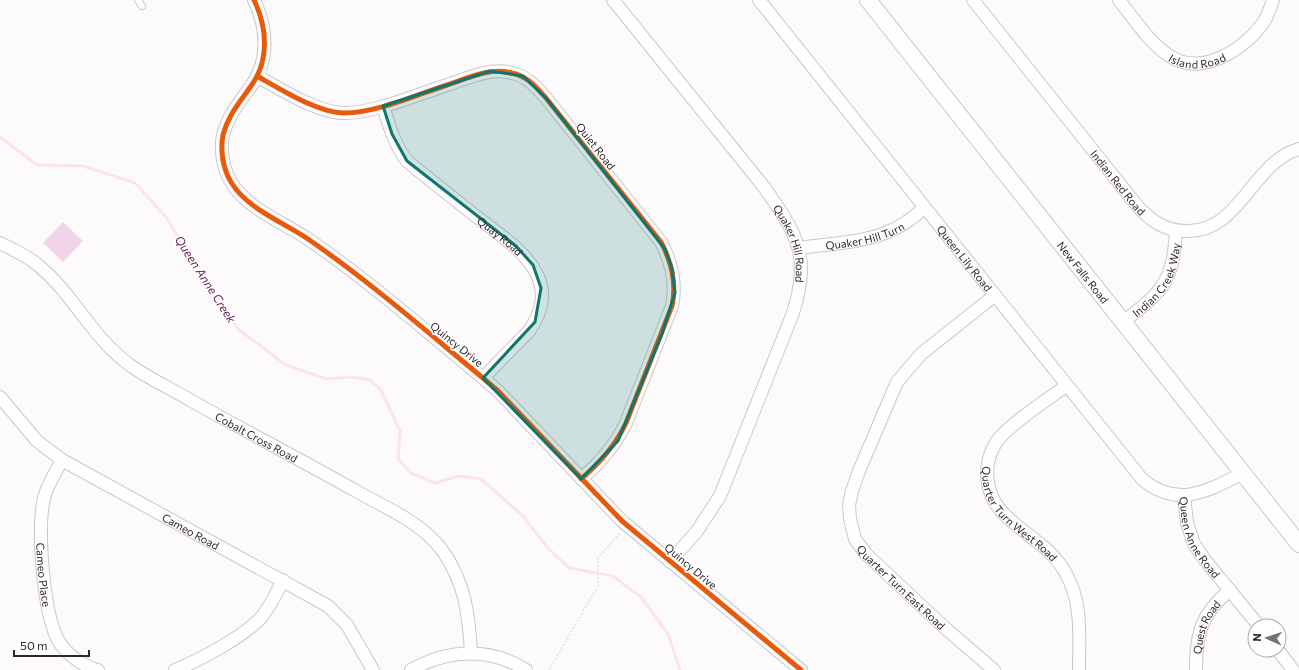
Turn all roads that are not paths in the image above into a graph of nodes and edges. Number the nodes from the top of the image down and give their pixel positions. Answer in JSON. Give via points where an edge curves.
{"nodes":[{"id":1,"x":138,"y":0,"type":"edge"},
{"id":2,"x":254,"y":0,"type":"edge"},
{"id":3,"x":613,"y":0,"type":"edge"},
{"id":4,"x":759,"y":0,"type":"edge"},
{"id":5,"x":868,"y":0,"type":"edge"},
{"id":6,"x":973,"y":0,"type":"edge"},
{"id":7,"x":1119,"y":0,"type":"edge"},
{"id":8,"x":1273,"y":0,"type":"edge"},
{"id":9,"x":142,"y":6,"type":"dead end"},
{"id":10,"x":257,"y":76,"type":"junction"},
{"id":11,"x":383,"y":106,"type":"junction"},
{"id":12,"x":1299,"y":149,"type":"edge"},
{"id":13,"x":924,"y":208,"type":"junction"},
{"id":14,"x":1176,"y":231,"type":"junction"},
{"id":15,"x":0,"y":243,"type":"edge"},
{"id":16,"x":799,"y":248,"type":"junction"},
{"id":17,"x":994,"y":296,"type":"junction"},
{"id":18,"x":1123,"y":322,"type":"junction"},
{"id":19,"x":483,"y":378,"type":"junction"},
{"id":20,"x":1066,"y":386,"type":"junction"},
{"id":21,"x":0,"y":397,"type":"edge"},
{"id":22,"x":62,"y":460,"type":"junction"},
{"id":23,"x":1243,"y":473,"type":"junction"},
{"id":24,"x":581,"y":479,"type":"junction"},
{"id":25,"x":1184,"y":495,"type":"junction"},
{"id":26,"x":1299,"y":544,"type":"edge"},
{"id":27,"x":670,"y":562,"type":"junction"},
{"id":28,"x":283,"y":580,"type":"junction"},
{"id":29,"x":1230,"y":590,"type":"junction"},
{"id":30,"x":1253,"y":618,"type":"edge"},
{"id":31,"x":471,"y":652,"type":"junction"},
{"id":32,"x":1284,"y":658,"type":"edge"},
{"id":33,"x":98,"y":670,"type":"edge"},
{"id":34,"x":175,"y":670,"type":"edge"},
{"id":35,"x":373,"y":670,"type":"edge"},
{"id":36,"x":411,"y":670,"type":"edge"},
{"id":37,"x":526,"y":670,"type":"edge"},
{"id":38,"x":801,"y":670,"type":"edge"},
{"id":39,"x":994,"y":670,"type":"edge"},
{"id":40,"x":1080,"y":670,"type":"edge"},
{"id":41,"x":1196,"y":670,"type":"edge"},
{"id":42,"x":1293,"y":670,"type":"edge"}],
"edges":[{"from":1,"to":9,"type":"lane"},
{"from":2,"to":10,"type":"street","name":"Quincy Drive","via":[[265,33],[265,45]]},
{"from":3,"to":16,"type":"street","name":"Quaker Hill Road","via":[[764,187],[786,219]]},
{"from":4,"to":13,"type":"street","name":"Queen Lily Road"},
{"from":5,"to":18,"type":"main road","name":"New Falls Road"},
{"from":6,"to":14,"type":"street","name":"Indian Red Road","via":[[1139,208],[1158,225]]},
{"from":7,"to":8,"type":"street","name":"Island Road","via":[[1168,56],[1198,63],[1217,60],[1238,47],[1263,22]]},
{"from":10,"to":11,"type":"street","name":"Quiet Road","via":[[309,103],[336,112]]},
{"from":10,"to":19,"type":"street","name":"Quincy Drive","via":[[231,114],[223,137],[223,160],[231,182],[241,195],[308,238],[349,269]]},
{"from":11,"to":19,"type":"street","name":"Quay Road","via":[[392,134],[407,161],[516,246],[529,259],[538,277],[541,303],[535,322]]},
{"from":11,"to":24,"type":"street","name":"Quiet Road","via":[[490,71],[512,72],[523,76],[546,98],[665,249],[672,268],[675,293],[662,334],[618,441]]},
{"from":12,"to":14,"type":"street","name":"Indian Red Road","via":[[1273,163],[1223,219],[1200,230]]},
{"from":13,"to":16,"type":"street","name":"Quaker Hill Turn","via":[[912,218],[874,237]]},
{"from":13,"to":17,"type":"street","name":"Queen Lily Road"},
{"from":14,"to":18,"type":"street","name":"Indian Creek Way","via":[[1175,251],[1169,275],[1148,302]]},
{"from":15,"to":31,"type":"street","name":"Cobalt Cross Road","via":[[21,253],[48,274],[102,338],[130,365],[403,517],[432,538],[451,563],[461,583],[468,610]]},
{"from":16,"to":27,"type":"street","name":"Quaker Hill Road","via":[[802,274],[795,307],[725,485],[705,520]]},
{"from":17,"to":20,"type":"street","name":"Queen Lily Road"},
{"from":17,"to":39,"type":"street","name":"Quarter Turn East Road","via":[[921,354],[897,382],[859,471],[849,505],[855,538],[866,554]]},
{"from":18,"to":23,"type":"main road","name":"New Falls Road"},
{"from":19,"to":24,"type":"street","name":"Quincy Drive"},
{"from":20,"to":25,"type":"street","name":"Queen Lily Road","via":[[1142,480],[1159,490]]},
{"from":20,"to":40,"type":"street","name":"Quarter Turn West Road","via":[[1027,415],[997,442],[989,459],[987,476],[995,504],[1005,516],[1048,550],[1066,573],[1078,606]]},
{"from":21,"to":22,"type":"street","name":"Cameo Road","via":[[32,435]]},
{"from":22,"to":28,"type":"street","name":"Cameo Road"},
{"from":22,"to":33,"type":"street","name":"Cameo Place","via":[[44,497],[41,514],[48,605],[58,640],[76,660]]},
{"from":23,"to":25,"type":"street","name":"Queen Anne Road","via":[[1200,493]]},
{"from":23,"to":26,"type":"main road","name":"New Falls Road"},
{"from":24,"to":27,"type":"street","name":"Quincy Drive","via":[[627,526]]},
{"from":25,"to":29,"type":"street","name":"Queen Anne Road","via":[[1187,523],[1192,538],[1205,560]]},
{"from":27,"to":38,"type":"street","name":"Quincy Drive"},
{"from":28,"to":34,"type":"street","via":[[263,616],[251,628]]},
{"from":28,"to":35,"type":"street","name":"Cameo Road","via":[[328,606],[338,615],[360,644]]},
{"from":29,"to":30,"type":"street","name":"Queen Anne Road"},
{"from":29,"to":41,"type":"street","name":"Quest Road","via":[[1204,618],[1197,638]]},
{"from":31,"to":36,"type":"street","via":[[429,661]]},
{"from":31,"to":37,"type":"street","via":[[510,661]]},
{"from":32,"to":42,"type":"street"}]}
